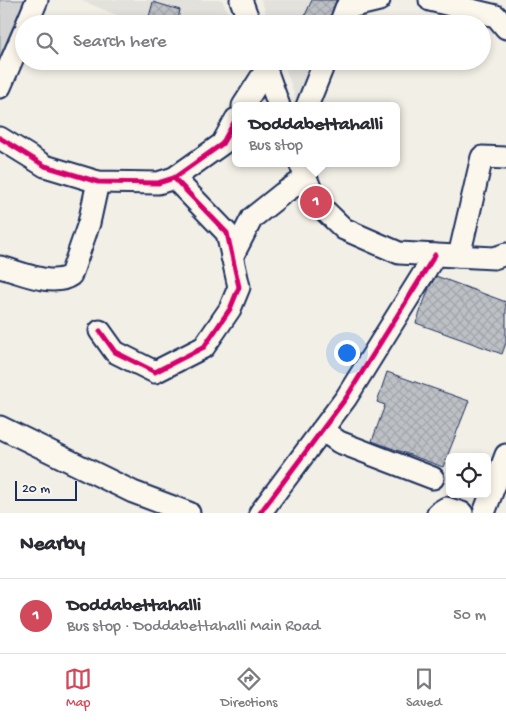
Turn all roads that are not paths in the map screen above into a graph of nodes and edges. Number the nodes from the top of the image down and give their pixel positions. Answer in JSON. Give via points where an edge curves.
{"nodes":[{"id":1,"x":37,"y":0,"type":"edge"},
{"id":2,"x":241,"y":0,"type":"edge"},
{"id":3,"x":430,"y":0,"type":"edge"},
{"id":4,"x":366,"y":1,"type":"edge"},
{"id":5,"x":31,"y":15,"type":"edge"},
{"id":6,"x":247,"y":15,"type":"edge"},
{"id":7,"x":343,"y":15,"type":"edge"},
{"id":8,"x":506,"y":28,"type":"edge"},
{"id":9,"x":15,"y":53,"type":"edge"},
{"id":10,"x":262,"y":70,"type":"edge"},
{"id":11,"x":267,"y":70,"type":"edge"},
{"id":12,"x":321,"y":70,"type":"edge"},
{"id":13,"x":0,"y":87,"type":"edge"},
{"id":14,"x":245,"y":102,"type":"edge"},
{"id":15,"x":278,"y":102,"type":"edge"},
{"id":16,"x":309,"y":102,"type":"edge"},
{"id":17,"x":232,"y":126,"type":"edge"},
{"id":18,"x":0,"y":138,"type":"edge"},
{"id":19,"x":506,"y":158,"type":"edge"},
{"id":20,"x":303,"y":170,"type":"edge"},
{"id":21,"x":174,"y":178,"type":"junction"},
{"id":22,"x":98,"y":182,"type":"junction"},
{"id":23,"x":506,"y":254,"type":"edge"},
{"id":24,"x":435,"y":255,"type":"junction"},
{"id":25,"x":459,"y":256,"type":"junction"},
{"id":26,"x":232,"y":257,"type":"junction"},
{"id":27,"x":0,"y":267,"type":"edge"},
{"id":28,"x":100,"y":331,"type":"dead end"},
{"id":29,"x":0,"y":427,"type":"edge"},
{"id":30,"x":322,"y":430,"type":"junction"},
{"id":31,"x":506,"y":455,"type":"edge"},
{"id":32,"x":433,"y":478,"type":"dead end"},
{"id":33,"x":189,"y":513,"type":"edge"},
{"id":34,"x":261,"y":513,"type":"edge"},
{"id":35,"x":438,"y":513,"type":"edge"},
{"id":36,"x":462,"y":513,"type":"edge"},
{"id":37,"x":484,"y":513,"type":"edge"}],
"edges":[{"from":1,"to":5,"type":"street"},
{"from":2,"to":6,"type":"street"},
{"from":3,"to":8,"type":"street","via":[[496,16]]},
{"from":4,"to":7,"type":"street","via":[[346,8]]},
{"from":9,"to":13,"type":"street"},
{"from":10,"to":14,"type":"street"},
{"from":11,"to":15,"type":"street"},
{"from":12,"to":16,"type":"street"},
{"from":17,"to":21,"type":"street","via":[[222,144]]},
{"from":18,"to":22,"type":"street","via":[[46,166]]},
{"from":19,"to":25,"type":"street","via":[[482,157]]},
{"from":20,"to":24,"type":"street","via":[[316,202],[344,229],[399,253]]},
{"from":20,"to":26,"type":"street","via":[[282,194],[252,218]]},
{"from":21,"to":22,"type":"street","via":[[158,183]]},
{"from":21,"to":26,"type":"street","via":[[227,233]]},
{"from":22,"to":27,"type":"street","via":[[89,223],[71,275],[65,280],[44,279]]},
{"from":23,"to":25,"type":"street","via":[[494,258]]},
{"from":24,"to":25,"type":"street"},
{"from":24,"to":30,"type":"street","via":[[346,398]]},
{"from":26,"to":28,"type":"street","via":[[239,287],[230,309],[204,347],[155,372],[115,352]]},
{"from":29,"to":33,"type":"street","via":[[133,492]]},
{"from":30,"to":32,"type":"street","via":[[339,442]]},
{"from":30,"to":34,"type":"street"},
{"from":31,"to":37,"type":"street"},
{"from":35,"to":36,"type":"street","via":[[446,508]]}]}
